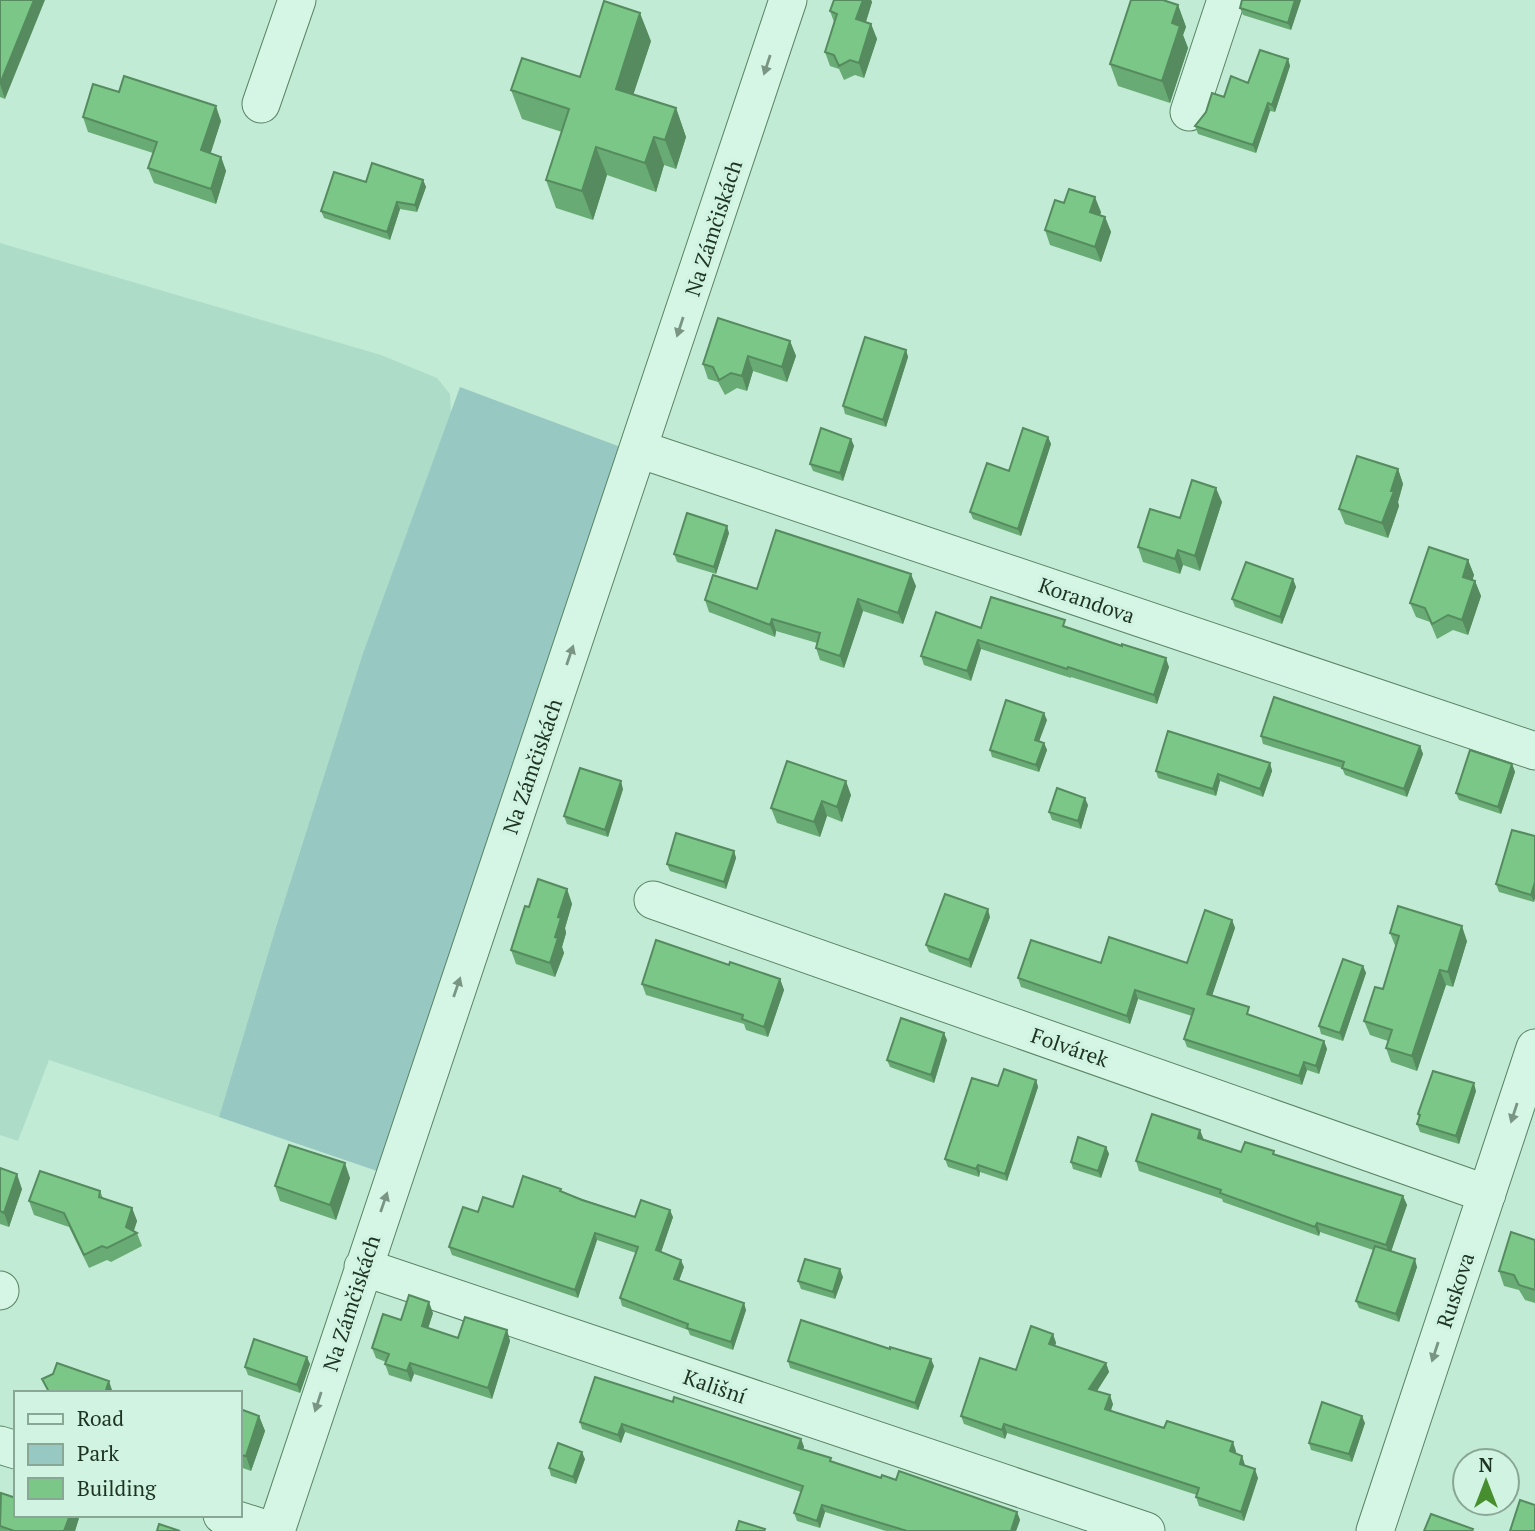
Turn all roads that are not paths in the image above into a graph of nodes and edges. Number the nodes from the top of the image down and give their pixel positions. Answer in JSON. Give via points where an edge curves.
{"nodes":[{"id":1,"x":297,"y":0,"type":"edge"},
{"id":2,"x":788,"y":0,"type":"edge"},
{"id":3,"x":1226,"y":0,"type":"edge"},
{"id":4,"x":261,"y":104,"type":"dead end"},
{"id":5,"x":1188,"y":112,"type":"dead end"},
{"id":6,"x":639,"y":449,"type":"junction"},
{"id":7,"x":1535,"y":751,"type":"edge"},
{"id":8,"x":653,"y":900,"type":"dead end"},
{"id":9,"x":1535,"y":1048,"type":"edge"},
{"id":10,"x":1487,"y":1194,"type":"junction"},
{"id":11,"x":363,"y":1267,"type":"junction"},
{"id":12,"x":228,"y":1517,"type":"edge"},
{"id":13,"x":1063,"y":1518,"type":"edge"},
{"id":14,"x":274,"y":1531,"type":"edge"},
{"id":15,"x":1146,"y":1531,"type":"edge"},
{"id":16,"x":1375,"y":1531,"type":"edge"}],
"edges":[{"from":1,"to":4,"type":"street"},
{"from":2,"to":6,"type":"street","name":"Na Zámčiskách","one_way":true},
{"from":3,"to":5,"type":"street"},
{"from":6,"to":7,"type":"street","name":"Korandova"},
{"from":11,"to":6,"type":"street","name":"Na Zámčiskách","one_way":true},
{"from":8,"to":10,"type":"street","name":"Folvárek"},
{"from":9,"to":10,"type":"street","name":"Ruskova","one_way":true},
{"from":10,"to":16,"type":"street","name":"Ruskova","one_way":true},
{"from":11,"to":13,"type":"street","name":"Kališní"},
{"from":11,"to":14,"type":"street","name":"Na Zámčiskách","one_way":true},
{"from":12,"to":14,"type":"street","name":"Na Zámčiskách"},
{"from":13,"to":15,"type":"street","name":"Kališní"}]}
